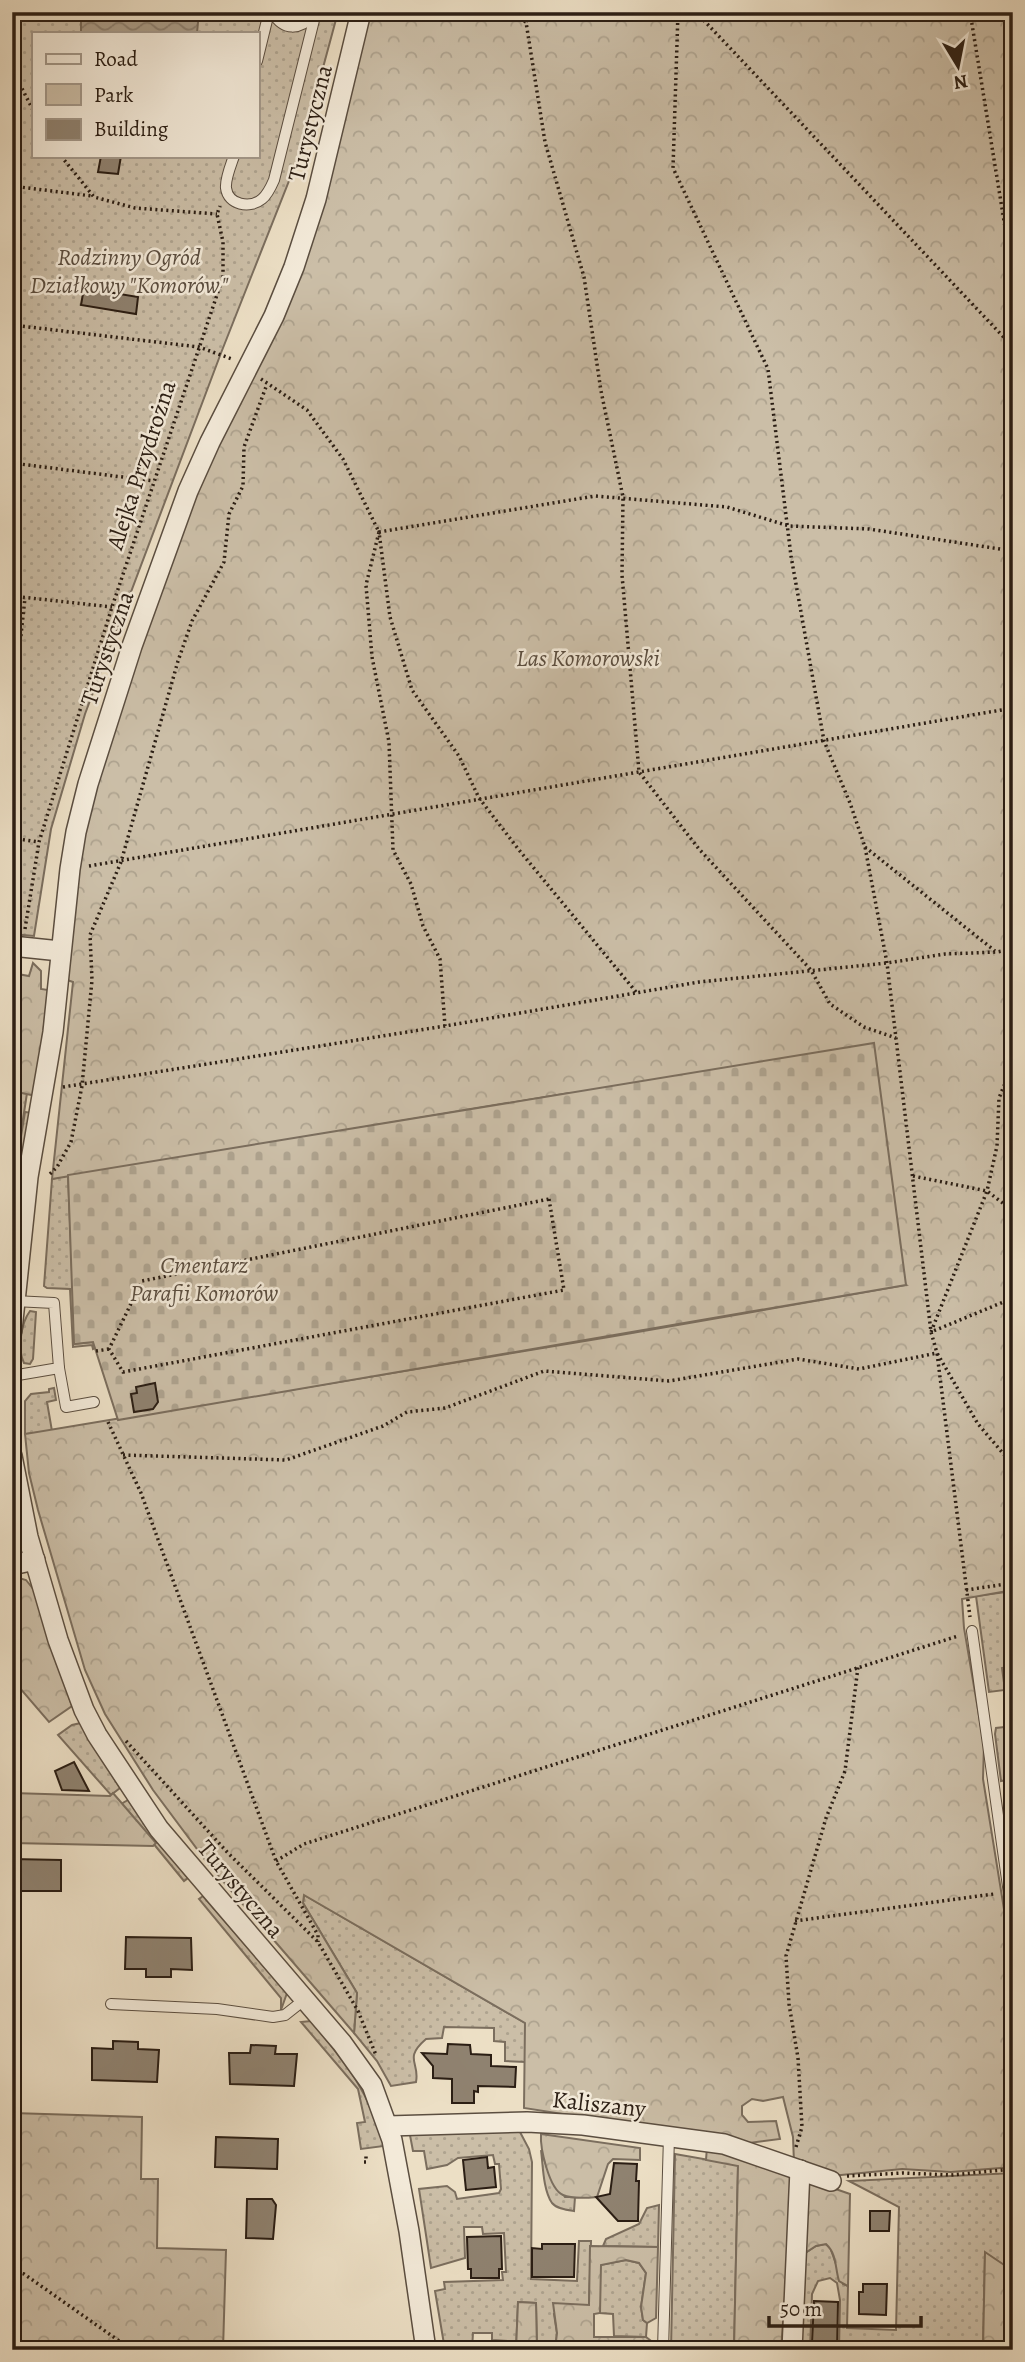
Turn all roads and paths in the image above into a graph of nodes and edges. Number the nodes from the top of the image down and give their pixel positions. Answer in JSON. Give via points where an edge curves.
{"nodes":[{"id":1,"x":270,"y":12,"type":"edge"},
{"id":2,"x":361,"y":12,"type":"edge"},
{"id":3,"x":504,"y":12,"type":"edge"},
{"id":4,"x":529,"y":12,"type":"edge"},
{"id":5,"x":678,"y":12,"type":"edge"},
{"id":6,"x":696,"y":12,"type":"edge"},
{"id":7,"x":970,"y":12,"type":"edge"},
{"id":8,"x":316,"y":13,"type":"edge"},
{"id":9,"x":526,"y":22,"type":"junction"},
{"id":10,"x":259,"y":53,"type":"edge"},
{"id":11,"x":12,"y":69,"type":"edge"},
{"id":12,"x":32,"y":108,"type":"edge"},
{"id":13,"x":63,"y":158,"type":"edge"},
{"id":14,"x":233,"y":158,"type":"edge"},
{"id":15,"x":12,"y":186,"type":"edge"},
{"id":16,"x":94,"y":197,"type":"junction"},
{"id":17,"x":1013,"y":276,"type":"edge"},
{"id":18,"x":12,"y":325,"type":"edge"},
{"id":19,"x":199,"y":346,"type":"junction"},
{"id":20,"x":1013,"y":347,"type":"edge"},
{"id":21,"x":220,"y":353,"type":"dead end"},
{"id":22,"x":248,"y":368,"type":"junction"},
{"id":23,"x":267,"y":384,"type":"junction"},
{"id":24,"x":12,"y":463,"type":"edge"},
{"id":25,"x":154,"y":481,"type":"junction"},
{"id":26,"x":623,"y":497,"type":"junction"},
{"id":27,"x":789,"y":527,"type":"junction"},
{"id":28,"x":379,"y":532,"type":"junction"},
{"id":29,"x":1013,"y":551,"type":"edge"},
{"id":30,"x":12,"y":596,"type":"edge"},
{"id":31,"x":25,"y":598,"type":"junction"},
{"id":32,"x":111,"y":607,"type":"junction"},
{"id":33,"x":1013,"y":708,"type":"edge"},
{"id":34,"x":12,"y":718,"type":"edge"},
{"id":35,"x":824,"y":741,"type":"junction"},
{"id":36,"x":639,"y":772,"type":"junction"},
{"id":37,"x":479,"y":798,"type":"junction"},
{"id":38,"x":393,"y":814,"type":"junction"},
{"id":39,"x":12,"y":838,"type":"edge"},
{"id":40,"x":39,"y":842,"type":"junction"},
{"id":41,"x":865,"y":847,"type":"junction"},
{"id":42,"x":121,"y":862,"type":"junction"},
{"id":43,"x":70,"y":869,"type":"junction"},
{"id":44,"x":26,"y":929,"type":"dead end"},
{"id":45,"x":12,"y":946,"type":"edge"},
{"id":46,"x":1013,"y":949,"type":"edge"},
{"id":47,"x":60,"y":951,"type":"junction"},
{"id":48,"x":997,"y":952,"type":"junction"},
{"id":49,"x":887,"y":963,"type":"junction"},
{"id":50,"x":811,"y":971,"type":"junction"},
{"id":51,"x":636,"y":992,"type":"junction"},
{"id":52,"x":445,"y":1026,"type":"junction"},
{"id":53,"x":896,"y":1038,"type":"junction"},
{"id":54,"x":1013,"y":1064,"type":"edge"},
{"id":55,"x":82,"y":1086,"type":"junction"},
{"id":56,"x":62,"y":1087,"type":"dead end"},
{"id":57,"x":50,"y":1174,"type":"dead end"},
{"id":58,"x":913,"y":1176,"type":"junction"},
{"id":59,"x":987,"y":1191,"type":"junction"},
{"id":60,"x":1013,"y":1211,"type":"edge"},
{"id":61,"x":1013,"y":1298,"type":"edge"},
{"id":62,"x":14,"y":1301,"type":"junction"},
{"id":63,"x":12,"y":1330,"type":"edge"},
{"id":64,"x":931,"y":1332,"type":"junction"},
{"id":65,"x":109,"y":1349,"type":"junction"},
{"id":66,"x":96,"y":1351,"type":"dead end"},
{"id":67,"x":937,"y":1353,"type":"junction"},
{"id":68,"x":59,"y":1367,"type":"junction"},
{"id":69,"x":12,"y":1376,"type":"edge"},
{"id":70,"x":94,"y":1402,"type":"dead end"},
{"id":71,"x":108,"y":1422,"type":"dead end"},
{"id":72,"x":123,"y":1455,"type":"junction"},
{"id":73,"x":12,"y":1456,"type":"edge"},
{"id":74,"x":1013,"y":1465,"type":"edge"},
{"id":75,"x":35,"y":1560,"type":"junction"},
{"id":76,"x":12,"y":1566,"type":"edge"},
{"id":77,"x":1013,"y":1583,"type":"edge"},
{"id":78,"x":966,"y":1590,"type":"junction"},
{"id":79,"x":972,"y":1631,"type":"junction"},
{"id":80,"x":858,"y":1666,"type":"junction"},
{"id":81,"x":125,"y":1739,"type":"dead end"},
{"id":82,"x":276,"y":1861,"type":"junction"},
{"id":83,"x":1008,"y":1892,"type":"junction"},
{"id":84,"x":795,"y":1921,"type":"junction"},
{"id":85,"x":1013,"y":1922,"type":"edge"},
{"id":86,"x":318,"y":1942,"type":"junction"},
{"id":87,"x":304,"y":2000,"type":"junction"},
{"id":88,"x":111,"y":2004,"type":"dead end"},
{"id":89,"x":376,"y":2061,"type":"dead end"},
{"id":90,"x":388,"y":2126,"type":"junction"},
{"id":91,"x":669,"y":2136,"type":"junction"},
{"id":92,"x":366,"y":2154,"type":"dead end"},
{"id":93,"x":363,"y":2162,"type":"dead end"},
{"id":94,"x":795,"y":2168,"type":"junction"},
{"id":95,"x":1013,"y":2169,"type":"edge"},
{"id":96,"x":831,"y":2181,"type":"joint"},
{"id":97,"x":12,"y":2271,"type":"edge"},
{"id":98,"x":132,"y":2350,"type":"edge"},
{"id":99,"x":426,"y":2350,"type":"edge"},
{"id":100,"x":663,"y":2350,"type":"edge"},
{"id":101,"x":792,"y":2350,"type":"edge"}],
"edges":[{"from":1,"to":8,"type":"lane","via":[[292,28],[307,23]]},
{"from":1,"to":10,"type":"lane"},
{"from":2,"to":22,"type":"street","name":"Turystyczna","via":[[310,220],[274,316]]},
{"from":3,"to":9,"type":"path"},
{"from":4,"to":9,"type":"path"},
{"from":5,"to":27,"type":"path","via":[[673,168],[768,369]]},
{"from":6,"to":20,"type":"path"},
{"from":7,"to":17,"type":"path"},
{"from":8,"to":14,"type":"lane","via":[[274,180],[261,200],[240,204],[228,193]]},
{"from":9,"to":26,"type":"path","via":[[545,142],[584,277]]},
{"from":11,"to":12,"type":"path"},
{"from":13,"to":16,"type":"path"},
{"from":15,"to":16,"type":"path"},
{"from":16,"to":19,"type":"path","name":"Alejka Przydrożna","via":[[135,208],[217,214],[223,277]]},
{"from":18,"to":19,"type":"path"},
{"from":19,"to":21,"type":"path"},
{"from":19,"to":25,"type":"path","name":"Alejka Przydrożna"},
{"from":22,"to":23,"type":"path"},
{"from":22,"to":43,"type":"street","name":"Turystyczna","via":[[188,491],[132,646],[88,784]]},
{"from":23,"to":28,"type":"path","via":[[307,410],[343,459]]},
{"from":23,"to":42,"type":"path","via":[[244,447],[243,486],[229,514],[224,562],[192,621],[178,661]]},
{"from":24,"to":25,"type":"path"},
{"from":25,"to":32,"type":"path","name":"Alejka Przydrożna"},
{"from":26,"to":27,"type":"path","via":[[727,507]]},
{"from":26,"to":28,"type":"path","via":[[596,496]]},
{"from":26,"to":36,"type":"path","via":[[622,575]]},
{"from":27,"to":29,"type":"path","via":[[869,529]]},
{"from":27,"to":35,"type":"path"},
{"from":28,"to":37,"type":"path","via":[[390,617],[412,690],[459,756]]},
{"from":28,"to":38,"type":"path","via":[[366,585],[372,657],[389,742]]},
{"from":30,"to":31,"type":"path"},
{"from":31,"to":32,"type":"path"},
{"from":31,"to":34,"type":"path"},
{"from":32,"to":40,"type":"path","name":"Alejka Przydrożna"},
{"from":33,"to":35,"type":"path"},
{"from":35,"to":36,"type":"path"},
{"from":35,"to":41,"type":"path"},
{"from":36,"to":37,"type":"path"},
{"from":36,"to":50,"type":"path","via":[[699,849]]},
{"from":37,"to":38,"type":"path"},
{"from":37,"to":51,"type":"path"},
{"from":38,"to":42,"type":"path"},
{"from":38,"to":52,"type":"path","via":[[393,850],[440,960]]},
{"from":39,"to":40,"type":"path"},
{"from":40,"to":44,"type":"path","name":"Alejka Przydrożna"},
{"from":41,"to":48,"type":"path"},
{"from":41,"to":49,"type":"path"},
{"from":42,"to":43,"type":"path"},
{"from":42,"to":55,"type":"path","via":[[90,935],[92,980]]},
{"from":43,"to":47,"type":"street","name":"Turystyczna"},
{"from":45,"to":47,"type":"street"},
{"from":46,"to":48,"type":"path"},
{"from":47,"to":62,"type":"street","name":"Turystyczna","via":[[53,1032],[28,1177]]},
{"from":48,"to":49,"type":"path"},
{"from":49,"to":50,"type":"path"},
{"from":49,"to":53,"type":"path"},
{"from":50,"to":51,"type":"path"},
{"from":50,"to":53,"type":"path","via":[[830,1004],[864,1027]]},
{"from":51,"to":52,"type":"path"},
{"from":52,"to":55,"type":"path"},
{"from":53,"to":58,"type":"path"},
{"from":54,"to":59,"type":"path","via":[[999,1098],[997,1146]]},
{"from":55,"to":56,"type":"path"},
{"from":55,"to":57,"type":"path","via":[[71,1142]]},
{"from":58,"to":59,"type":"path"},
{"from":58,"to":64,"type":"path"},
{"from":59,"to":60,"type":"path"},
{"from":59,"to":64,"type":"path"},
{"from":61,"to":64,"type":"path"},
{"from":62,"to":63,"type":"street","name":"Turystyczna"},
{"from":62,"to":68,"type":"lane","via":[[54,1303]]},
{"from":64,"to":67,"type":"path"},
{"from":65,"to":65,"type":"path","via":[[123,1372],[564,1290],[548,1199],[142,1281]]},
{"from":65,"to":66,"type":"path"},
{"from":67,"to":72,"type":"path","via":[[859,1368],[798,1359],[670,1381],[544,1371],[445,1408],[407,1412],[383,1426],[286,1460]]},
{"from":67,"to":74,"type":"path","via":[[978,1424]]},
{"from":67,"to":78,"type":"path"},
{"from":68,"to":69,"type":"lane"},
{"from":68,"to":70,"type":"lane","via":[[66,1406]]},
{"from":71,"to":72,"type":"path"},
{"from":72,"to":82,"type":"path"},
{"from":73,"to":75,"type":"street","name":"Turystyczna"},
{"from":75,"to":76,"type":"street"},
{"from":75,"to":87,"type":"street","name":"Turystyczna","via":[[69,1674],[110,1758],[159,1829]]},
{"from":77,"to":78,"type":"path"},
{"from":78,"to":79,"type":"path"},
{"from":79,"to":80,"type":"path"},
{"from":79,"to":83,"type":"lane"},
{"from":80,"to":82,"type":"path","via":[[304,1844]]},
{"from":80,"to":84,"type":"path","via":[[845,1771]]},
{"from":81,"to":86,"type":"path","via":[[228,1853]]},
{"from":82,"to":86,"type":"path"},
{"from":83,"to":84,"type":"path"},
{"from":83,"to":85,"type":"lane"},
{"from":84,"to":94,"type":"path","via":[[786,1956],[802,2127]]},
{"from":86,"to":89,"type":"path","via":[[358,2011]]},
{"from":87,"to":88,"type":"lane","via":[[285,2015],[273,2017],[217,2008]]},
{"from":87,"to":90,"type":"street","name":"Turystyczna","via":[[358,2063]]},
{"from":90,"to":91,"type":"street","name":"Kaliszany","via":[[527,2122]]},
{"from":90,"to":99,"type":"street","name":"Turystyczna"},
{"from":91,"to":94,"type":"street","name":"Kaliszany","via":[[724,2144]]},
{"from":91,"to":100,"type":"lane"},
{"from":92,"to":93,"type":"path"},
{"from":94,"to":96,"type":"street","name":"Kaliszany"},
{"from":94,"to":101,"type":"street"},
{"from":95,"to":96,"type":"path","via":[[845,2176]]},
{"from":97,"to":98,"type":"path","via":[[24,2274]]}]}
